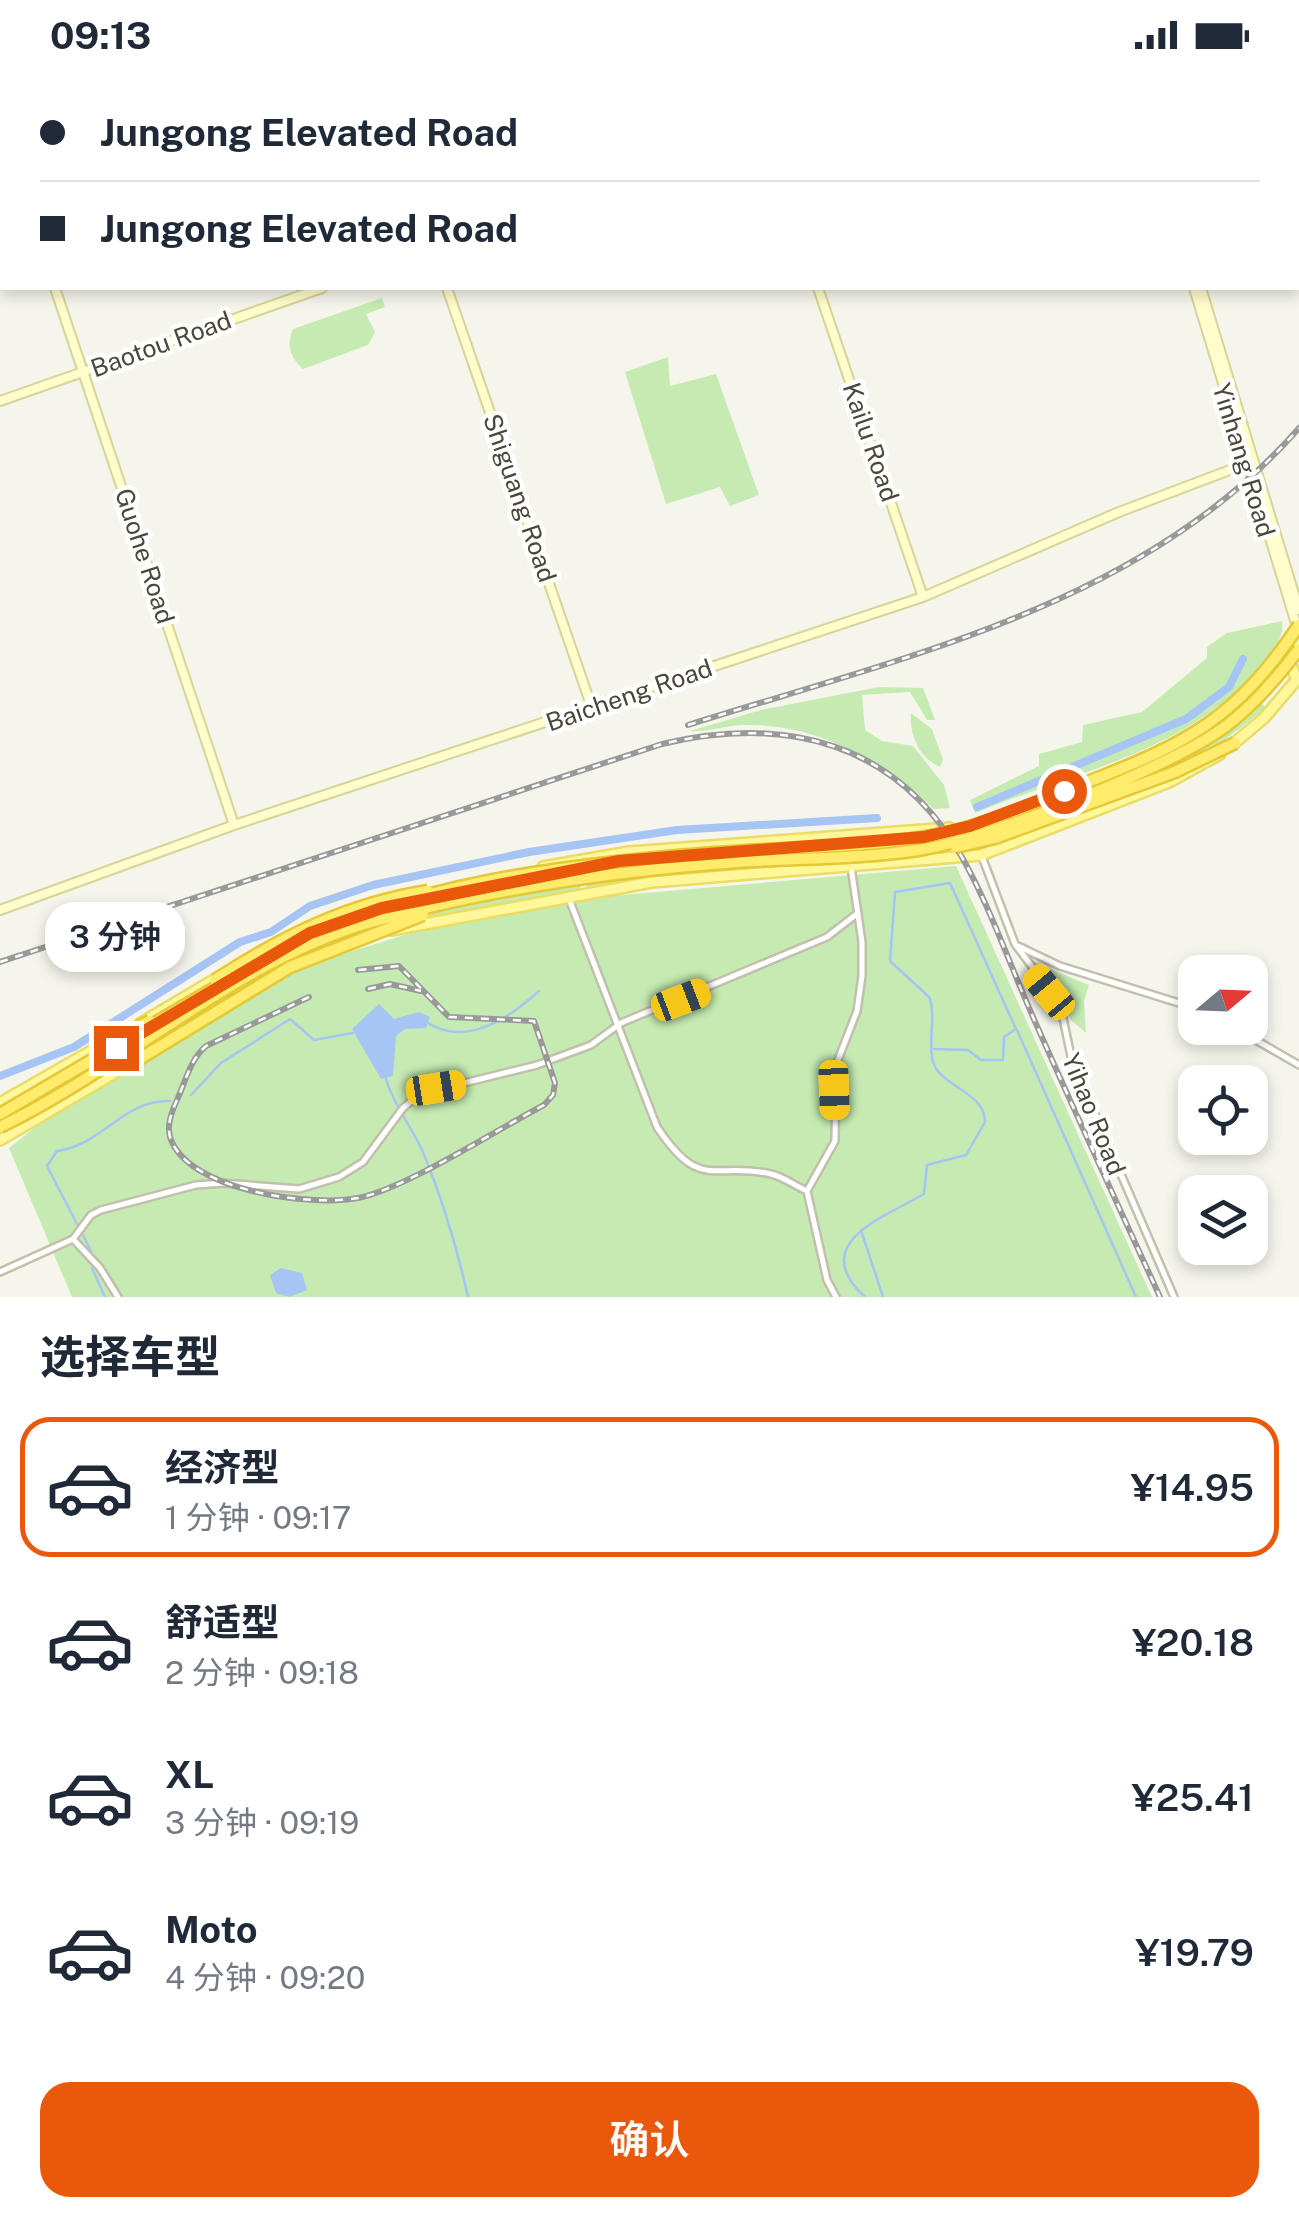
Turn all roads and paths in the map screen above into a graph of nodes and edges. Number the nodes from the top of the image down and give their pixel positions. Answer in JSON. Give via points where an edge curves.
{"nodes":[{"id":1,"x":56,"y":290,"type":"edge"},
{"id":2,"x":316,"y":290,"type":"edge"},
{"id":3,"x":449,"y":290,"type":"edge"},
{"id":4,"x":819,"y":290,"type":"edge"},
{"id":5,"x":1198,"y":290,"type":"edge"},
{"id":6,"x":84,"y":371,"type":"junction"},
{"id":7,"x":0,"y":402,"type":"edge"},
{"id":8,"x":1248,"y":463,"type":"junction"},
{"id":9,"x":923,"y":597,"type":"junction"},
{"id":10,"x":1299,"y":610,"type":"edge"},
{"id":11,"x":1299,"y":630,"type":"edge"},
{"id":12,"x":1299,"y":649,"type":"edge"},
{"id":13,"x":1298,"y":680,"type":"edge"},
{"id":14,"x":1256,"y":690,"type":"junction"},
{"id":15,"x":592,"y":708,"type":"junction"},
{"id":16,"x":1272,"y":710,"type":"junction"},
{"id":17,"x":1235,"y":743,"type":"junction"},
{"id":18,"x":972,"y":822,"type":"junction"},
{"id":19,"x":234,"y":826,"type":"junction"},
{"id":20,"x":920,"y":850,"type":"junction"},
{"id":21,"x":981,"y":854,"type":"junction"},
{"id":22,"x":851,"y":867,"type":"junction"},
{"id":23,"x":483,"y":885,"type":"junction"},
{"id":24,"x":460,"y":902,"type":"junction"},
{"id":25,"x":571,"y":904,"type":"dead end"},
{"id":26,"x":0,"y":910,"type":"edge"},
{"id":27,"x":858,"y":913,"type":"junction"},
{"id":28,"x":1016,"y":944,"type":"junction"},
{"id":29,"x":1178,"y":1003,"type":"edge"},
{"id":30,"x":617,"y":1025,"type":"junction"},
{"id":31,"x":123,"y":1034,"type":"junction"},
{"id":32,"x":1264,"y":1045,"type":"edge"},
{"id":33,"x":136,"y":1061,"type":"junction"},
{"id":34,"x":1299,"y":1065,"type":"edge"},
{"id":35,"x":0,"y":1103,"type":"edge"},
{"id":36,"x":0,"y":1114,"type":"edge"},
{"id":37,"x":0,"y":1127,"type":"edge"},
{"id":38,"x":0,"y":1140,"type":"edge"},
{"id":39,"x":807,"y":1190,"type":"junction"},
{"id":40,"x":73,"y":1239,"type":"junction"},
{"id":41,"x":0,"y":1272,"type":"edge"},
{"id":42,"x":118,"y":1297,"type":"edge"},
{"id":43,"x":836,"y":1297,"type":"edge"},
{"id":44,"x":1174,"y":1297,"type":"edge"}],
"edges":[{"from":1,"to":6,"type":"street","name":"Guohe Road"},
{"from":2,"to":6,"type":"street","name":"Baotou Road"},
{"from":3,"to":15,"type":"street","name":"Shiguang Road"},
{"from":4,"to":9,"type":"street","name":"Kailu Road"},
{"from":5,"to":8,"type":"street","name":"Yinhang Road"},
{"from":6,"to":7,"type":"street","name":"Baotou Road"},
{"from":6,"to":19,"type":"street","name":"Guohe Road"},
{"from":8,"to":9,"type":"street","name":"Baicheng Road"},
{"from":8,"to":10,"type":"street","name":"Yinhang Road"},
{"from":8,"to":11,"type":"street","name":"Yinhang Road"},
{"from":9,"to":15,"type":"street","name":"Baicheng Road"},
{"from":11,"to":13,"type":"main road","via":[[1290,663]]},
{"from":11,"to":14,"type":"main road"},
{"from":11,"to":23,"type":"highway","bridge":true,"via":[[1247,694],[1210,726],[1134,764],[970,826],[924,837],[619,861]]},
{"from":12,"to":20,"type":"highway","bridge":true,"via":[[1257,700],[1186,750],[996,828]]},
{"from":13,"to":16,"type":"main road"},
{"from":14,"to":16,"type":"main road","via":[[1267,695]]},
{"from":14,"to":18,"type":"main road","via":[[1180,739]]},
{"from":15,"to":19,"type":"street","name":"Baicheng Road"},
{"from":16,"to":17,"type":"main road"},
{"from":17,"to":20,"type":"highway","bridge":true,"via":[[995,838]]},
{"from":17,"to":21,"type":"main road","via":[[1169,782]]},
{"from":18,"to":21,"type":"street","name":"Yihao Road"},
{"from":18,"to":31,"type":"main road","via":[[912,833],[629,852],[388,900],[300,931]]},
{"from":19,"to":26,"type":"street","name":"Baicheng Road"},
{"from":20,"to":24,"type":"highway","bridge":true,"via":[[622,874]]},
{"from":21,"to":22,"type":"main road"},
{"from":21,"to":28,"type":"street","name":"Yihao Road"},
{"from":22,"to":27,"type":"street"},
{"from":22,"to":33,"type":"main road","via":[[652,882],[358,937],[286,965]]},
{"from":23,"to":31,"type":"highway","bridge":true,"via":[[378,899],[336,913],[287,935],[161,1017]]},
{"from":23,"to":36,"type":"highway","bridge":true,"via":[[310,933]]},
{"from":24,"to":33,"type":"highway","bridge":true,"via":[[290,967]]},
{"from":24,"to":37,"type":"highway","bridge":true,"via":[[309,945]]},
{"from":25,"to":30,"type":"street"},
{"from":27,"to":30,"type":"street","via":[[827,937]]},
{"from":27,"to":39,"type":"street","via":[[862,976],[857,1011],[836,1065],[834,1141]]},
{"from":28,"to":29,"type":"street","via":[[1060,966]]},
{"from":28,"to":44,"type":"street","name":"Yihao Road","via":[[1060,1004],[1072,1061]]},
{"from":30,"to":39,"type":"street","via":[[656,1127],[686,1159],[705,1173],[776,1175]]},
{"from":30,"to":40,"type":"street","via":[[591,1045],[538,1065],[420,1094],[363,1162],[339,1177],[299,1189],[196,1185],[101,1210]]},
{"from":31,"to":35,"type":"main road"},
{"from":32,"to":34,"type":"street"},
{"from":33,"to":38,"type":"main road"},
{"from":39,"to":43,"type":"street","via":[[826,1280]]},
{"from":40,"to":41,"type":"street"},
{"from":40,"to":42,"type":"street"}]}
